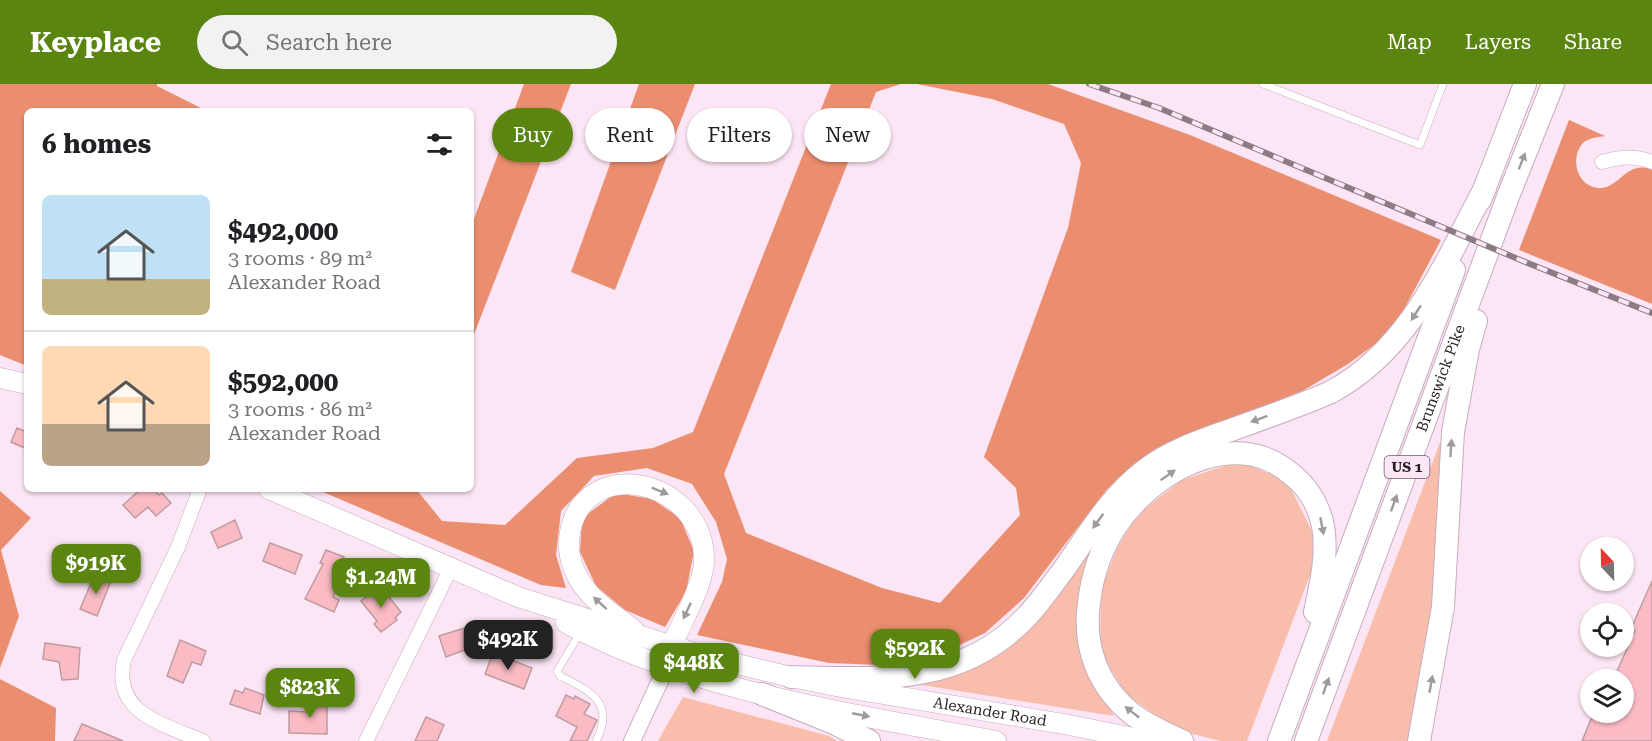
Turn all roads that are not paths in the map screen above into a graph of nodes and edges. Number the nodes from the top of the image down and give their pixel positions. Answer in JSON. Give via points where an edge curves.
{"nodes":[{"id":1,"x":1263,"y":84,"type":"edge"},
{"id":2,"x":1443,"y":84,"type":"edge"},
{"id":3,"x":1525,"y":84,"type":"edge"},
{"id":4,"x":1553,"y":84,"type":"edge"},
{"id":5,"x":1602,"y":162,"type":"dead end"},
{"id":6,"x":1652,"y":162,"type":"edge"},
{"id":7,"x":1485,"y":188,"type":"junction"},
{"id":8,"x":1509,"y":194,"type":"junction"},
{"id":9,"x":0,"y":378,"type":"edge"},
{"id":10,"x":24,"y":383,"type":"edge"},
{"id":11,"x":199,"y":492,"type":"edge"},
{"id":12,"x":276,"y":492,"type":"edge"},
{"id":13,"x":451,"y":568,"type":"junction"},
{"id":14,"x":518,"y":597,"type":"junction"},
{"id":15,"x":582,"y":631,"type":"junction"},
{"id":16,"x":646,"y":638,"type":"junction"},
{"id":17,"x":672,"y":646,"type":"junction"},
{"id":18,"x":666,"y":666,"type":"junction"},
{"id":19,"x":791,"y":677,"type":"junction"},
{"id":20,"x":1302,"y":678,"type":"junction"},
{"id":21,"x":762,"y":694,"type":"junction"},
{"id":22,"x":203,"y":741,"type":"edge"},
{"id":23,"x":366,"y":741,"type":"edge"},
{"id":24,"x":596,"y":741,"type":"edge"},
{"id":25,"x":632,"y":741,"type":"edge"},
{"id":26,"x":869,"y":741,"type":"edge"},
{"id":27,"x":996,"y":741,"type":"edge"},
{"id":28,"x":1149,"y":741,"type":"edge"},
{"id":29,"x":1182,"y":741,"type":"edge"},
{"id":30,"x":1279,"y":741,"type":"edge"},
{"id":31,"x":1306,"y":741,"type":"edge"},
{"id":32,"x":1419,"y":741,"type":"edge"}],
"edges":[{"from":1,"to":2,"type":"lane","via":[[1420,145]]},
{"from":3,"to":7,"type":"highway","name":"Brunswick Pike","number":"US 1"},
{"from":8,"to":4,"type":"highway","name":"Brunswick Pike","number":"US 1","one_way":true},
{"from":5,"to":6,"type":"street","via":[[1623,156]]},
{"from":7,"to":19,"type":"highway","one_way":true,"via":[[1415,315],[1377,361],[1331,392],[1181,448],[1144,471],[1109,506],[1028,615],[994,644],[966,660],[921,675],[874,679]]},
{"from":7,"to":20,"type":"highway","name":"Brunswick Pike","number":"US 1"},
{"from":31,"to":8,"type":"highway","name":"Brunswick Pike","number":"US 1","one_way":true},
{"from":32,"to":8,"type":"highway","one_way":true,"via":[[1443,607],[1456,407]]},
{"from":9,"to":10,"type":"main road"},
{"from":11,"to":22,"type":"street","via":[[121,671],[122,684],[133,706],[148,717]]},
{"from":12,"to":13,"type":"main road","name":"Alexander Road"},
{"from":13,"to":14,"type":"main road","name":"Alexander Road"},
{"from":13,"to":23,"type":"street"},
{"from":14,"to":15,"type":"main road","name":"Alexander Road"},
{"from":14,"to":16,"type":"main road","name":"Alexander Road"},
{"from":15,"to":18,"type":"main road","name":"Alexander Road"},
{"from":15,"to":24,"type":"lane","via":[[557,671],[598,700],[602,729]]},
{"from":16,"to":17,"type":"main road","name":"Alexander Road"},
{"from":16,"to":17,"type":"main road","one_way":true,"via":[[588,591],[568,550],[572,523],[582,505],[600,492],[620,485],[662,491],[684,508],[700,534],[705,562],[702,576]]},
{"from":17,"to":18,"type":"street"},
{"from":17,"to":19,"type":"main road","name":"Alexander Road"},
{"from":18,"to":21,"type":"main road","name":"Alexander Road"},
{"from":18,"to":25,"type":"street"},
{"from":19,"to":28,"type":"main road","name":"Alexander Road"},
{"from":29,"to":20,"type":"highway","one_way":true,"via":[[1131,713],[1113,694],[1094,664],[1087,625],[1093,578],[1115,527],[1149,489],[1175,470],[1217,455],[1247,454],[1285,469],[1310,494],[1323,526],[1324,551]]},
{"from":20,"to":30,"type":"highway","name":"Brunswick Pike","number":"US 1"},
{"from":21,"to":26,"type":"highway"},
{"from":21,"to":27,"type":"main road","name":"Alexander Road","one_way":true}]}
